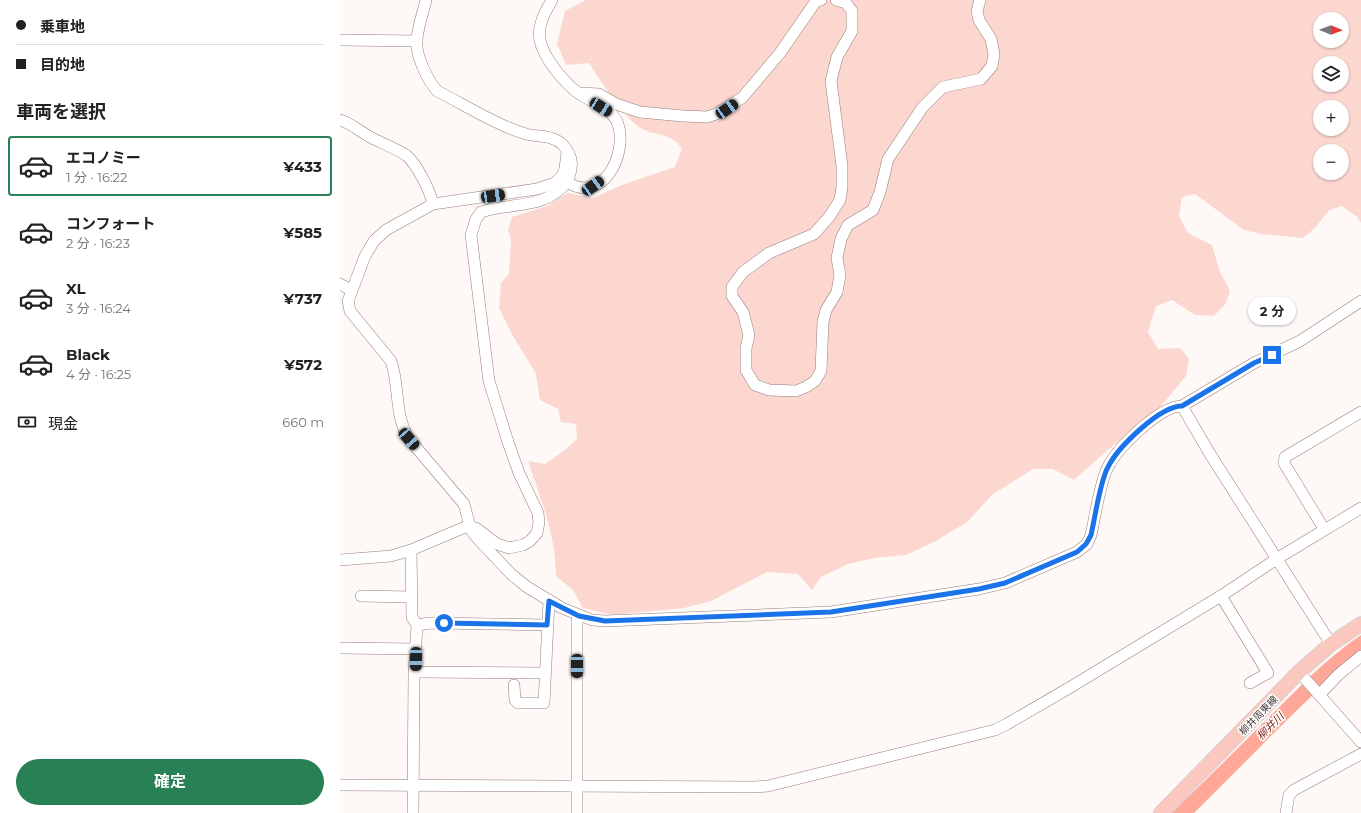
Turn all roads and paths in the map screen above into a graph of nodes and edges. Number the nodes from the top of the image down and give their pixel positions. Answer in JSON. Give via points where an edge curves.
{"nodes":[{"id":1,"x":426,"y":0,"type":"edge"},
{"id":2,"x":552,"y":0,"type":"edge"},
{"id":3,"x":821,"y":0,"type":"edge"},
{"id":4,"x":836,"y":0,"type":"edge"},
{"id":5,"x":980,"y":0,"type":"edge"},
{"id":6,"x":340,"y":40,"type":"edge"},
{"id":7,"x":416,"y":41,"type":"junction"},
{"id":8,"x":580,"y":94,"type":"junction"},
{"id":9,"x":340,"y":120,"type":"edge"},
{"id":10,"x":567,"y":152,"type":"junction"},
{"id":11,"x":567,"y":182,"type":"junction"},
{"id":12,"x":433,"y":204,"type":"junction"},
{"id":13,"x":340,"y":284,"type":"edge"},
{"id":14,"x":351,"y":290,"type":"junction"},
{"id":15,"x":344,"y":300,"type":"edge"},
{"id":16,"x":1361,"y":301,"type":"edge"},
{"id":17,"x":1182,"y":406,"type":"junction"},
{"id":18,"x":1361,"y":412,"type":"edge"},
{"id":19,"x":1361,"y":508,"type":"edge"},
{"id":20,"x":470,"y":525,"type":"junction"},
{"id":21,"x":1324,"y":529,"type":"junction"},
{"id":22,"x":410,"y":550,"type":"junction"},
{"id":23,"x":1278,"y":558,"type":"junction"},
{"id":24,"x":340,"y":560,"type":"edge"},
{"id":25,"x":361,"y":596,"type":"dead end"},
{"id":26,"x":412,"y":596,"type":"junction"},
{"id":27,"x":1221,"y":596,"type":"junction"},
{"id":28,"x":549,"y":601,"type":"junction"},
{"id":29,"x":579,"y":616,"type":"junction"},
{"id":30,"x":1361,"y":624,"type":"edge"},
{"id":31,"x":417,"y":625,"type":"junction"},
{"id":32,"x":547,"y":625,"type":"junction"},
{"id":33,"x":1331,"y":644,"type":"junction"},
{"id":34,"x":340,"y":648,"type":"edge"},
{"id":35,"x":416,"y":649,"type":"junction"},
{"id":36,"x":1358,"y":659,"type":"edge"},
{"id":37,"x":416,"y":669,"type":"junction"},
{"id":38,"x":545,"y":673,"type":"junction"},
{"id":39,"x":1302,"y":675,"type":"junction"},
{"id":40,"x":1250,"y":683,"type":"dead end"},
{"id":41,"x":514,"y":685,"type":"dead end"},
{"id":42,"x":1319,"y":693,"type":"junction"},
{"id":43,"x":1361,"y":742,"type":"edge"},
{"id":44,"x":1361,"y":754,"type":"edge"},
{"id":45,"x":340,"y":785,"type":"edge"},
{"id":46,"x":413,"y":786,"type":"junction"},
{"id":47,"x":577,"y":787,"type":"junction"},
{"id":48,"x":413,"y":813,"type":"edge"},
{"id":49,"x":576,"y":813,"type":"edge"},
{"id":50,"x":1161,"y":813,"type":"edge"},
{"id":51,"x":1286,"y":813,"type":"edge"}],
"edges":[{"from":1,"to":7,"type":"street"},
{"from":2,"to":8,"type":"street","via":[[540,26],[540,40],[544,53],[558,73]]},
{"from":3,"to":8,"type":"street","via":[[816,1],[780,53],[742,98],[716,114],[707,117],[640,112],[616,104],[599,94]]},
{"from":4,"to":5,"type":"street","via":[[846,3],[852,12],[852,31],[837,57],[831,81],[842,166],[840,200],[814,234],[769,253],[743,272],[732,287],[732,296],[743,312],[749,335],[746,370],[755,385],[769,390],[796,391],[815,381],[821,371],[823,322],[826,310],[837,292],[840,275],[837,258],[841,239],[848,225],[873,210],[888,159],[922,108],[943,88],[981,79],[992,66],[994,54],[991,39],[979,20]]},
{"from":6,"to":7,"type":"street"},
{"from":7,"to":10,"type":"street","via":[[429,81],[437,91],[511,129],[556,140]]},
{"from":8,"to":11,"type":"street","via":[[612,113],[618,124],[620,148],[608,176],[593,186],[583,189]]},
{"from":9,"to":12,"type":"street","via":[[348,122],[368,136],[405,155],[417,170]]},
{"from":10,"to":11,"type":"street","via":[[572,161]]},
{"from":10,"to":12,"type":"street","via":[[562,176],[555,183],[538,190]]},
{"from":11,"to":20,"type":"street","via":[[558,192],[542,201],[481,212],[473,226],[471,235],[489,381],[508,442],[538,513],[539,522],[537,533],[530,541],[509,548],[497,544]]},
{"from":12,"to":14,"type":"street","via":[[386,230],[374,241]]},
{"from":13,"to":14,"type":"street"},
{"from":14,"to":15,"type":"street"},
{"from":15,"to":20,"type":"street","via":[[391,361],[403,429],[464,504]]},
{"from":16,"to":17,"type":"street","via":[[1300,341],[1254,363]]},
{"from":17,"to":23,"type":"street"},
{"from":17,"to":29,"type":"street","via":[[1174,406],[1132,436],[1108,467],[1091,535],[1086,544],[1077,552],[1005,583],[831,612],[605,621]]},
{"from":18,"to":21,"type":"street","via":[[1285,457],[1284,463]]},
{"from":19,"to":21,"type":"street"},
{"from":20,"to":22,"type":"street"},
{"from":20,"to":28,"type":"street","via":[[477,538],[511,574]]},
{"from":21,"to":23,"type":"street"},
{"from":22,"to":24,"type":"street","via":[[380,558]]},
{"from":22,"to":26,"type":"street"},
{"from":23,"to":27,"type":"street"},
{"from":23,"to":33,"type":"street"},
{"from":25,"to":26,"type":"street"},
{"from":26,"to":31,"type":"street","via":[[412,617]]},
{"from":27,"to":40,"type":"street","via":[[1268,673]]},
{"from":27,"to":47,"type":"street","via":[[995,730],[768,786]]},
{"from":28,"to":29,"type":"street"},
{"from":28,"to":32,"type":"street"},
{"from":29,"to":47,"type":"street"},
{"from":30,"to":33,"type":"main road","name":"柳井周東線"},
{"from":31,"to":32,"type":"street"},
{"from":31,"to":35,"type":"street"},
{"from":32,"to":38,"type":"street"},
{"from":33,"to":39,"type":"main road","name":"柳井周東線"},
{"from":34,"to":35,"type":"street"},
{"from":35,"to":37,"type":"street"},
{"from":36,"to":42,"type":"street"},
{"from":37,"to":38,"type":"street","via":[[420,672]]},
{"from":37,"to":46,"type":"street"},
{"from":38,"to":41,"type":"street","via":[[544,703],[518,702],[515,700]]},
{"from":39,"to":42,"type":"street"},
{"from":39,"to":50,"type":"main road","name":"柳井周東線"},
{"from":42,"to":43,"type":"street"},
{"from":44,"to":51,"type":"street","via":[[1294,790],[1289,795]]},
{"from":45,"to":46,"type":"street"},
{"from":46,"to":47,"type":"street"},
{"from":46,"to":48,"type":"street"},
{"from":47,"to":49,"type":"street"}]}
